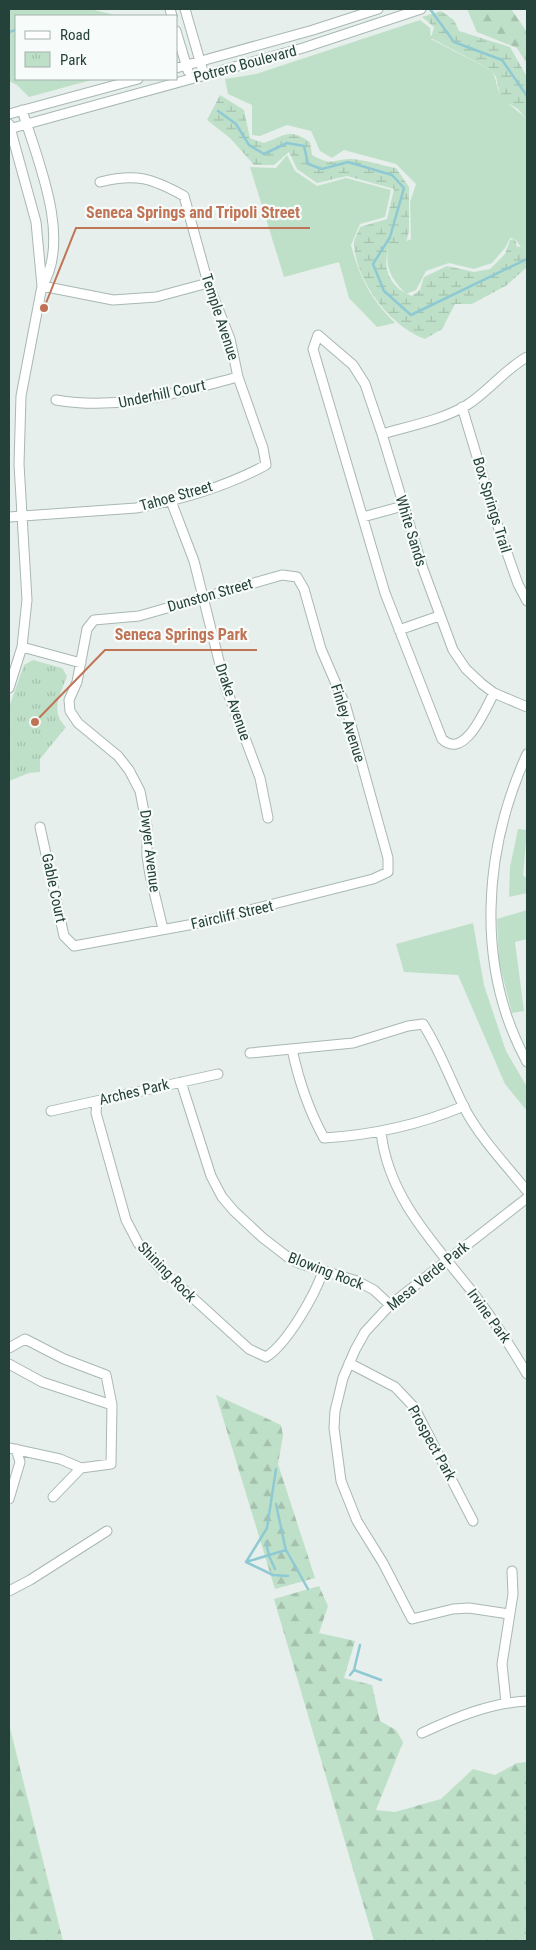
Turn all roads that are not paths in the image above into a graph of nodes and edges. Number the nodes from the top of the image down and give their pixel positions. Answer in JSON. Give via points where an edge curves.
{"nodes":[{"id":1,"x":185,"y":9,"type":"edge"},
{"id":2,"x":378,"y":9,"type":"edge"},
{"id":3,"x":421,"y":9,"type":"edge"},
{"id":4,"x":178,"y":38,"type":"edge"},
{"id":5,"x":200,"y":62,"type":"junction"},
{"id":6,"x":186,"y":66,"type":"junction"},
{"id":7,"x":178,"y":68,"type":"edge"},
{"id":8,"x":204,"y":75,"type":"junction"},
{"id":9,"x":190,"y":79,"type":"junction"},
{"id":10,"x":134,"y":80,"type":"edge"},
{"id":11,"x":22,"y":110,"type":"junction"},
{"id":12,"x":9,"y":114,"type":"edge"},
{"id":13,"x":26,"y":123,"type":"junction"},
{"id":14,"x":9,"y":127,"type":"edge"},
{"id":15,"x":100,"y":182,"type":"dead end"},
{"id":16,"x":208,"y":283,"type":"junction"},
{"id":17,"x":42,"y":286,"type":"junction"},
{"id":18,"x":527,"y":357,"type":"edge"},
{"id":19,"x":238,"y":377,"type":"junction"},
{"id":20,"x":56,"y":400,"type":"dead end"},
{"id":21,"x":462,"y":408,"type":"junction"},
{"id":22,"x":382,"y":434,"type":"junction"},
{"id":23,"x":266,"y":465,"type":"joint"},
{"id":24,"x":170,"y":501,"type":"junction"},
{"id":25,"x":403,"y":506,"type":"junction"},
{"id":26,"x":22,"y":516,"type":"junction"},
{"id":27,"x":9,"y":517,"type":"edge"},
{"id":28,"x":363,"y":517,"type":"junction"},
{"id":29,"x":297,"y":577,"type":"joint"},
{"id":30,"x":204,"y":596,"type":"junction"},
{"id":31,"x":527,"y":600,"type":"edge"},
{"id":32,"x":439,"y":616,"type":"junction"},
{"id":33,"x":399,"y":630,"type":"junction"},
{"id":34,"x":22,"y":647,"type":"junction"},
{"id":35,"x":81,"y":663,"type":"junction"},
{"id":36,"x":9,"y":688,"type":"edge"},
{"id":37,"x":494,"y":692,"type":"junction"},
{"id":38,"x":527,"y":708,"type":"edge"},
{"id":39,"x":527,"y":754,"type":"edge"},
{"id":40,"x":268,"y":818,"type":"dead end"},
{"id":41,"x":40,"y":827,"type":"dead end"},
{"id":42,"x":388,"y":872,"type":"joint"},
{"id":43,"x":163,"y":929,"type":"junction"},
{"id":44,"x":74,"y":946,"type":"joint"},
{"id":45,"x":292,"y":1049,"type":"junction"},
{"id":46,"x":250,"y":1053,"type":"dead end"},
{"id":47,"x":527,"y":1062,"type":"edge"},
{"id":48,"x":218,"y":1074,"type":"dead end"},
{"id":49,"x":182,"y":1082,"type":"junction"},
{"id":50,"x":96,"y":1101,"type":"junction"},
{"id":51,"x":464,"y":1106,"type":"junction"},
{"id":52,"x":51,"y":1111,"type":"dead end"},
{"id":53,"x":381,"y":1132,"type":"junction"},
{"id":54,"x":527,"y":1191,"type":"edge"},
{"id":55,"x":527,"y":1198,"type":"edge"},
{"id":56,"x":446,"y":1261,"type":"junction"},
{"id":57,"x":323,"y":1271,"type":"junction"},
{"id":58,"x":390,"y":1304,"type":"junction"},
{"id":59,"x":9,"y":1348,"type":"edge"},
{"id":60,"x":349,"y":1363,"type":"junction"},
{"id":61,"x":9,"y":1364,"type":"edge"},
{"id":62,"x":527,"y":1374,"type":"edge"},
{"id":63,"x":112,"y":1405,"type":"junction"},
{"id":64,"x":12,"y":1448,"type":"edge"},
{"id":65,"x":81,"y":1468,"type":"junction"},
{"id":66,"x":53,"y":1497,"type":"dead end"},
{"id":67,"x":9,"y":1499,"type":"edge"},
{"id":68,"x":473,"y":1522,"type":"dead end"},
{"id":69,"x":108,"y":1531,"type":"dead end"},
{"id":70,"x":512,"y":1571,"type":"dead end"},
{"id":71,"x":9,"y":1591,"type":"edge"},
{"id":72,"x":509,"y":1614,"type":"junction"},
{"id":73,"x":527,"y":1701,"type":"edge"},
{"id":74,"x":506,"y":1702,"type":"junction"},
{"id":75,"x":422,"y":1733,"type":"dead end"}],
"edges":[{"from":1,"to":5,"type":"street"},
{"from":2,"to":5,"type":"street","name":"Potrero Boulevard"},
{"from":3,"to":8,"type":"street","name":"Potrero Boulevard","via":[[304,48]]},
{"from":4,"to":6,"type":"street"},
{"from":5,"to":6,"type":"street","name":"Potrero Boulevard"},
{"from":5,"to":8,"type":"street"},
{"from":6,"to":7,"type":"street","name":"Potrero Boulevard"},
{"from":6,"to":9,"type":"street"},
{"from":8,"to":9,"type":"street","name":"Potrero Boulevard"},
{"from":9,"to":13,"type":"street","name":"Potrero Boulevard"},
{"from":10,"to":11,"type":"street"},
{"from":11,"to":12,"type":"street"},
{"from":11,"to":13,"type":"street"},
{"from":13,"to":14,"type":"street","name":"Potrero Boulevard"},
{"from":13,"to":17,"type":"street","via":[[46,190],[53,232],[53,253]]},
{"from":14,"to":17,"type":"street","via":[[36,222]]},
{"from":15,"to":16,"type":"street","name":"Temple Avenue","via":[[125,176],[137,177],[184,196]]},
{"from":16,"to":17,"type":"street","via":[[156,297],[113,300]]},
{"from":16,"to":19,"type":"street","name":"Temple Avenue","via":[[226,324]]},
{"from":17,"to":26,"type":"street","via":[[21,396],[19,464]]},
{"from":18,"to":21,"type":"street"},
{"from":19,"to":20,"type":"street","name":"Underhill Court","via":[[131,403],[84,405]]},
{"from":19,"to":23,"type":"street","name":"Temple Avenue"},
{"from":21,"to":22,"type":"street"},
{"from":21,"to":31,"type":"street","name":"Box Springs Trail","via":[[500,533]]},
{"from":22,"to":25,"type":"street","name":"White Sands"},
{"from":22,"to":28,"type":"street","name":"White Sands","via":[[359,374],[318,335],[313,349]]},
{"from":23,"to":24,"type":"street","name":"Tahoe Street"},
{"from":24,"to":26,"type":"street","name":"Tahoe Street","via":[[136,508]]},
{"from":24,"to":30,"type":"street","name":"Drake Avenue"},
{"from":25,"to":28,"type":"street"},
{"from":25,"to":32,"type":"street","name":"White Sands"},
{"from":26,"to":27,"type":"street","name":"Tahoe Street"},
{"from":26,"to":34,"type":"street","via":[[27,600]]},
{"from":28,"to":33,"type":"street"},
{"from":29,"to":30,"type":"street","name":"Dunston Street","via":[[282,575]]},
{"from":29,"to":42,"type":"street","name":"Finley Avenue","via":[[304,589],[321,649],[346,707],[388,858]]},
{"from":30,"to":35,"type":"street","name":"Dunston Street","via":[[139,616],[94,620],[87,629]]},
{"from":30,"to":40,"type":"street","name":"Drake Avenue","via":[[225,685],[260,778]]},
{"from":32,"to":33,"type":"street"},
{"from":32,"to":37,"type":"street","name":"White Sands","via":[[459,660]]},
{"from":33,"to":37,"type":"street","via":[[445,742],[452,744],[472,735]]},
{"from":34,"to":35,"type":"street"},
{"from":34,"to":36,"type":"street"},
{"from":35,"to":43,"type":"street","name":"Dwyer Avenue","via":[[69,700],[70,711],[78,723],[118,756],[140,791],[146,819],[150,875]]},
{"from":37,"to":38,"type":"street","name":"White Sands"},
{"from":39,"to":47,"type":"street","via":[[505,811],[491,891],[495,967],[509,1022]]},
{"from":41,"to":44,"type":"street","name":"Gable Court","via":[[64,936]]},
{"from":42,"to":43,"type":"street","name":"Faircliff Street","via":[[373,879],[248,912]]},
{"from":43,"to":44,"type":"street","name":"Faircliff Street"},
{"from":45,"to":46,"type":"street"},
{"from":45,"to":51,"type":"street","via":[[353,1043],[423,1024],[436,1044]]},
{"from":45,"to":53,"type":"street","via":[[308,1109],[324,1138]]},
{"from":48,"to":49,"type":"street","name":"Arches Park"},
{"from":49,"to":50,"type":"street","name":"Arches Park"},
{"from":49,"to":57,"type":"street","name":"Blowing Rock","via":[[211,1176],[222,1197],[277,1250],[301,1264]]},
{"from":50,"to":52,"type":"street","name":"Arches Park"},
{"from":50,"to":57,"type":"street","name":"Shining Rock","via":[[96,1113],[120,1200],[138,1243],[232,1337],[266,1357],[278,1350],[310,1300]]},
{"from":51,"to":53,"type":"street"},
{"from":51,"to":54,"type":"street","via":[[477,1128]]},
{"from":53,"to":56,"type":"street","name":"Irvine Park","via":[[383,1151],[398,1192]]},
{"from":55,"to":56,"type":"street","name":"Mesa Verde Park"},
{"from":56,"to":58,"type":"street","name":"Mesa Verde Park"},
{"from":56,"to":62,"type":"street","name":"Irvine Park","via":[[491,1318]]},
{"from":57,"to":58,"type":"street","name":"Blowing Rock","via":[[357,1281]]},
{"from":58,"to":60,"type":"street","name":"Mesa Verde Park","via":[[365,1332]]},
{"from":59,"to":63,"type":"street","via":[[25,1339],[106,1375]]},
{"from":60,"to":68,"type":"street","name":"Prospect Park","via":[[394,1387],[414,1407]]},
{"from":60,"to":72,"type":"street","name":"Mesa Verde Park","via":[[335,1412],[335,1447],[340,1481],[356,1520],[412,1619],[468,1608]]},
{"from":61,"to":63,"type":"street","via":[[42,1382]]},
{"from":63,"to":65,"type":"street","via":[[111,1464]]},
{"from":64,"to":65,"type":"street","via":[[60,1459]]},
{"from":64,"to":67,"type":"street","via":[[20,1462]]},
{"from":65,"to":66,"type":"street"},
{"from":69,"to":71,"type":"street"},
{"from":70,"to":72,"type":"street","via":[[513,1594]]},
{"from":72,"to":74,"type":"street","via":[[502,1664]]},
{"from":73,"to":74,"type":"street"},
{"from":74,"to":75,"type":"street","via":[[452,1719]]}]}
